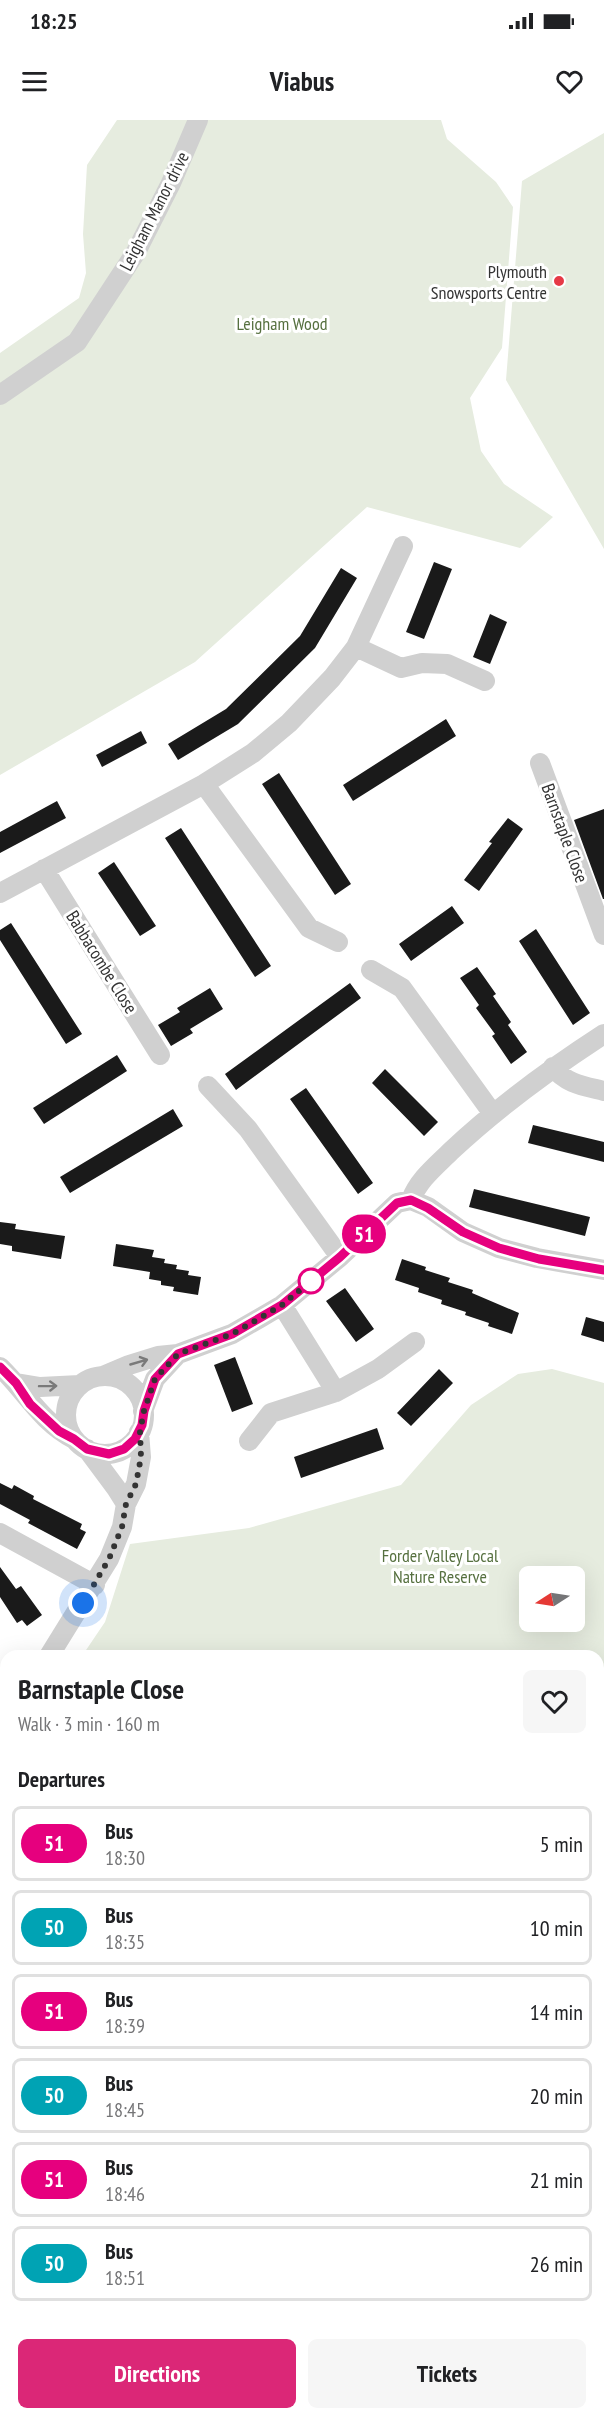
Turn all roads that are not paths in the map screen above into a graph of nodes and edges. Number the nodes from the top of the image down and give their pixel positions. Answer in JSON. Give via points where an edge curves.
{"nodes":[{"id":1,"x":198,"y":120,"type":"edge"},
{"id":2,"x":0,"y":395,"type":"edge"},
{"id":3,"x":402,"y":546,"type":"dead end"},
{"id":4,"x":356,"y":647,"type":"junction"},
{"id":5,"x":485,"y":681,"type":"dead end"},
{"id":6,"x":540,"y":763,"type":"dead end"},
{"id":7,"x":204,"y":784,"type":"junction"},
{"id":8,"x":44,"y":869,"type":"junction"},
{"id":9,"x":0,"y":892,"type":"edge"},
{"id":10,"x":604,"y":935,"type":"edge"},
{"id":11,"x":338,"y":942,"type":"dead end"},
{"id":12,"x":371,"y":970,"type":"dead end"},
{"id":13,"x":604,"y":1034,"type":"edge"},
{"id":14,"x":160,"y":1055,"type":"dead end"},
{"id":15,"x":553,"y":1067,"type":"junction"},
{"id":16,"x":208,"y":1086,"type":"dead end"},
{"id":17,"x":604,"y":1091,"type":"edge"},
{"id":18,"x":493,"y":1114,"type":"junction"},
{"id":19,"x":411,"y":1200,"type":"junction"},
{"id":20,"x":340,"y":1257,"type":"junction"},
{"id":21,"x":604,"y":1270,"type":"edge"},
{"id":22,"x":282,"y":1305,"type":"junction"},
{"id":23,"x":415,"y":1342,"type":"dead end"},
{"id":24,"x":178,"y":1354,"type":"junction"},
{"id":25,"x":0,"y":1367,"type":"edge"},
{"id":26,"x":103,"y":1376,"type":"junction"},
{"id":27,"x":16,"y":1383,"type":"junction"},
{"id":28,"x":80,"y":1385,"type":"junction"},
{"id":29,"x":336,"y":1392,"type":"junction"},
{"id":30,"x":144,"y":1411,"type":"junction"},
{"id":31,"x":140,"y":1432,"type":"junction"},
{"id":32,"x":249,"y":1441,"type":"dead end"},
{"id":33,"x":80,"y":1444,"type":"junction"},
{"id":34,"x":126,"y":1504,"type":"junction"},
{"id":35,"x":0,"y":1533,"type":"edge"},
{"id":36,"x":95,"y":1585,"type":"junction"},
{"id":37,"x":53,"y":1650,"type":"edge"}],
"edges":[{"from":1,"to":2,"type":"street","name":"Leigham Manor drive","via":[[136,252],[76,342]]},
{"from":3,"to":4,"type":"street"},
{"from":4,"to":5,"type":"street","via":[[401,668],[422,663],[447,664]]},
{"from":4,"to":7,"type":"street","via":[[289,723],[254,753]]},
{"from":6,"to":10,"type":"street","name":"Barnstaple Close"},
{"from":7,"to":8,"type":"street"},
{"from":7,"to":11,"type":"street","via":[[309,928]]},
{"from":8,"to":9,"type":"street"},
{"from":8,"to":14,"type":"street","name":"Babbacombe Close"},
{"from":12,"to":18,"type":"street","via":[[402,988]]},
{"from":13,"to":15,"type":"street"},
{"from":15,"to":17,"type":"street","via":[[560,1077]]},
{"from":15,"to":18,"type":"street"},
{"from":16,"to":20,"type":"street","via":[[248,1129]]},
{"from":18,"to":19,"type":"street","via":[[426,1175]]},
{"from":19,"to":20,"type":"street","via":[[397,1203]]},
{"from":19,"to":21,"type":"street","via":[[463,1232],[499,1248]]},
{"from":20,"to":22,"type":"street"},
{"from":22,"to":24,"type":"street","via":[[232,1334]]},
{"from":22,"to":29,"type":"street"},
{"from":23,"to":29,"type":"street"},
{"from":26,"to":24,"type":"street","one_way":true,"via":[[158,1356]]},
{"from":24,"to":30,"type":"street","via":[[155,1379]]},
{"from":25,"to":27,"type":"street"},
{"from":26,"to":28,"type":"street"},
{"from":26,"to":30,"type":"street","via":[[127,1383],[138,1395]]},
{"from":27,"to":28,"type":"street","one_way":true,"via":[[40,1387]]},
{"from":27,"to":33,"type":"street","via":[[49,1423]]},
{"from":28,"to":33,"type":"street","via":[[67,1407],[67,1424]]},
{"from":29,"to":32,"type":"street","via":[[271,1413]]},
{"from":30,"to":31,"type":"street"},
{"from":31,"to":33,"type":"street","via":[[117,1452],[101,1454]]},
{"from":31,"to":34,"type":"street","via":[[136,1484]]},
{"from":33,"to":34,"type":"street"},
{"from":34,"to":36,"type":"street","via":[[122,1527]]},
{"from":35,"to":36,"type":"street"},
{"from":36,"to":37,"type":"street"}]}
